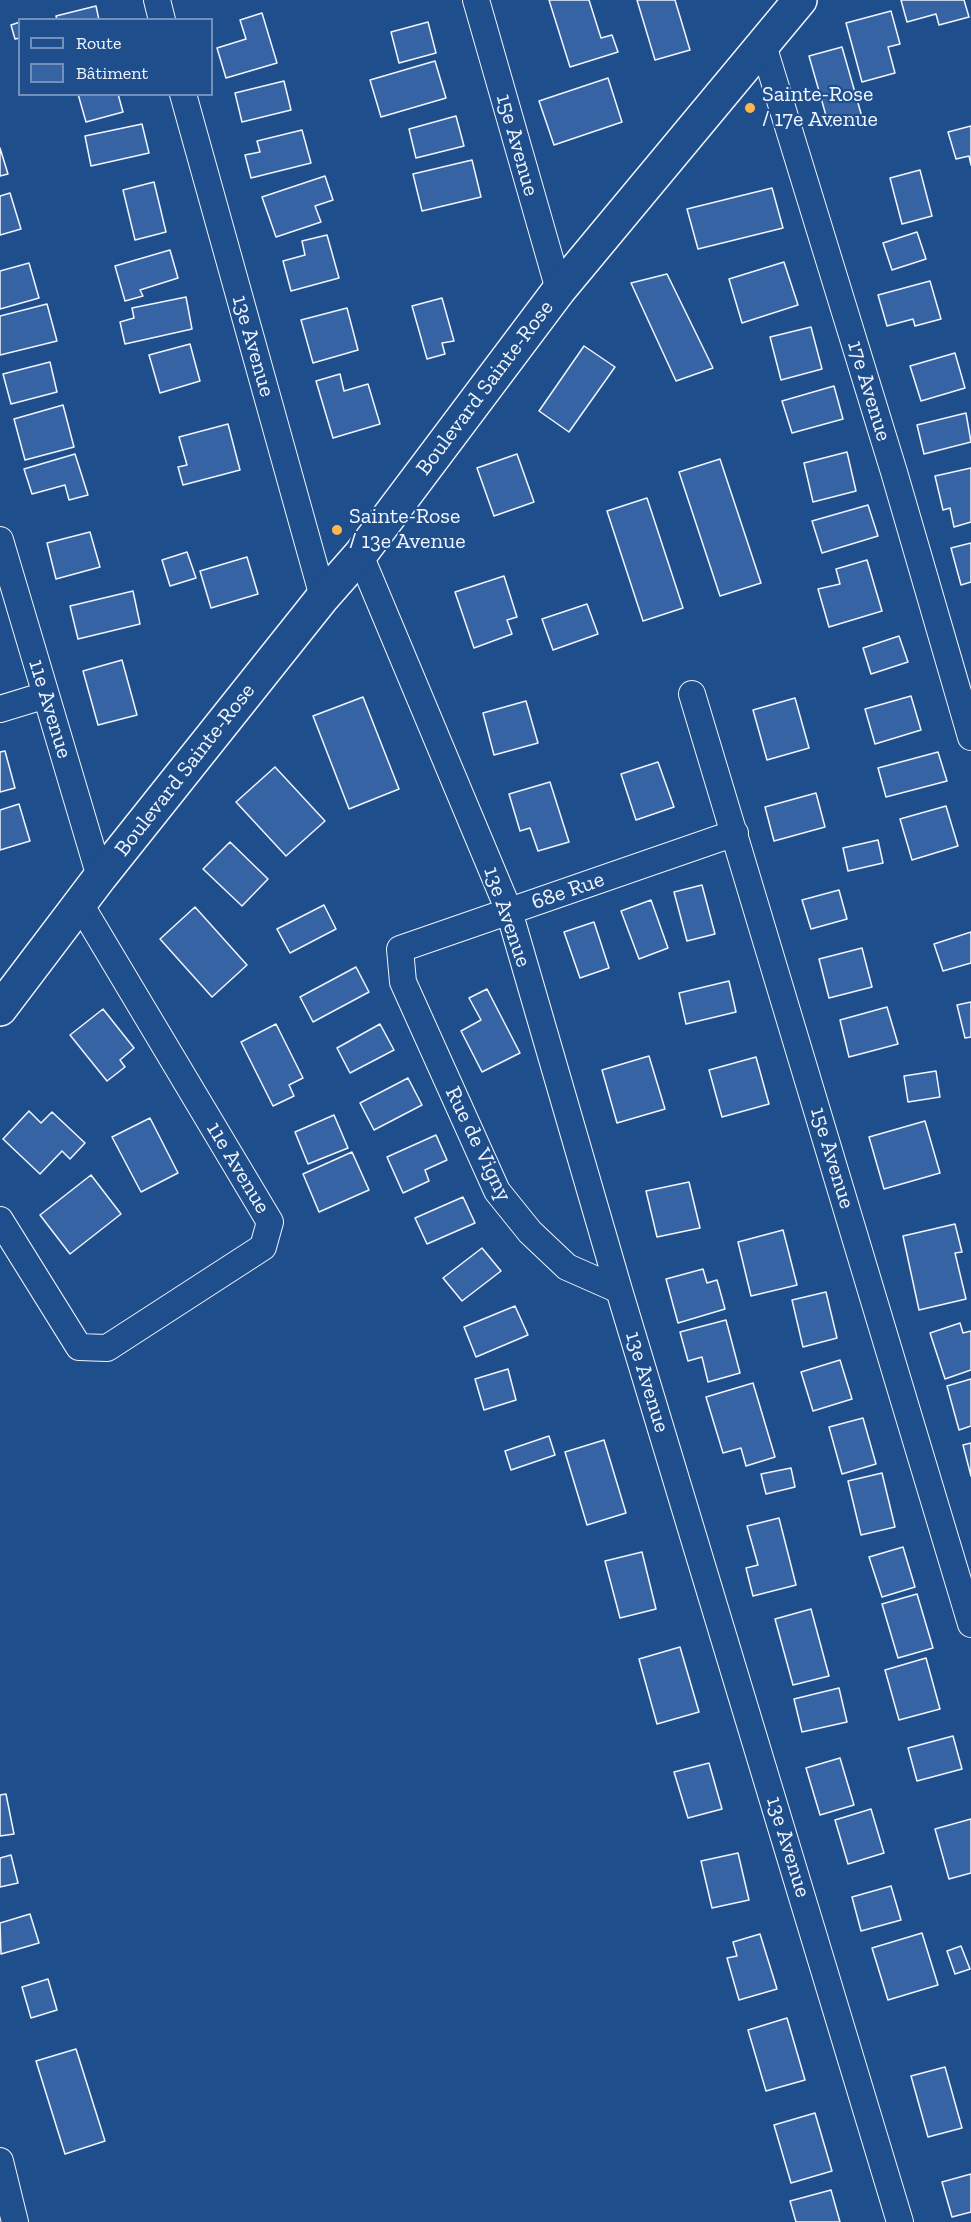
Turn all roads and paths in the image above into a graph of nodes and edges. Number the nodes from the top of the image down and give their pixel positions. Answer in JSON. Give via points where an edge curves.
{"nodes":[{"id":1,"x":157,"y":0,"type":"edge"},
{"id":2,"x":476,"y":0,"type":"edge"},
{"id":3,"x":799,"y":0,"type":"edge"},
{"id":4,"x":162,"y":18,"type":"edge"},
{"id":5,"x":763,"y":45,"type":"junction"},
{"id":6,"x":184,"y":96,"type":"edge"},
{"id":7,"x":559,"y":290,"type":"junction"},
{"id":8,"x":0,"y":540,"type":"edge"},
{"id":9,"x":360,"y":555,"type":"junction"},
{"id":10,"x":323,"y":597,"type":"junction"},
{"id":11,"x":692,"y":694,"type":"dead end"},
{"id":12,"x":46,"y":695,"type":"junction"},
{"id":13,"x":0,"y":709,"type":"edge"},
{"id":14,"x":971,"y":737,"type":"edge"},
{"id":15,"x":735,"y":833,"type":"junction"},
{"id":16,"x":100,"y":877,"type":"junction"},
{"id":17,"x":80,"y":904,"type":"junction"},
{"id":18,"x":509,"y":911,"type":"junction"},
{"id":19,"x":400,"y":949,"type":"joint"},
{"id":20,"x":0,"y":1009,"type":"edge"},
{"id":21,"x":0,"y":1220,"type":"edge"},
{"id":22,"x":619,"y":1290,"type":"junction"},
{"id":23,"x":971,"y":1623,"type":"edge"},
{"id":24,"x":0,"y":2161,"type":"edge"},
{"id":25,"x":15,"y":2222,"type":"edge"},
{"id":26,"x":900,"y":2222,"type":"edge"}],
"edges":[{"from":1,"to":4,"type":"street"},
{"from":2,"to":7,"type":"street","name":"15e Avenue"},
{"from":3,"to":5,"type":"street","name":"Boulevard Sainte-Rose"},
{"from":5,"to":7,"type":"street","name":"Boulevard Sainte-Rose"},
{"from":5,"to":14,"type":"street","name":"17e Avenue"},
{"from":6,"to":10,"type":"street","name":"13e Avenue"},
{"from":7,"to":9,"type":"street","name":"Boulevard Sainte-Rose"},
{"from":8,"to":12,"type":"street","name":"11e Avenue"},
{"from":9,"to":10,"type":"street","name":"Boulevard Sainte-Rose"},
{"from":9,"to":18,"type":"street","name":"13e Avenue"},
{"from":10,"to":16,"type":"street","name":"Boulevard Sainte-Rose"},
{"from":11,"to":15,"type":"street","name":"15e Avenue"},
{"from":12,"to":13,"type":"street"},
{"from":12,"to":16,"type":"street","name":"11e Avenue"},
{"from":15,"to":18,"type":"street","name":"68e Rue"},
{"from":15,"to":23,"type":"street","name":"15e Avenue"},
{"from":16,"to":17,"type":"street","name":"Boulevard Sainte-Rose"},
{"from":17,"to":20,"type":"street","name":"Boulevard Sainte-Rose"},
{"from":17,"to":21,"type":"street","name":"11e Avenue","via":[[270,1222],[263,1247],[107,1348],[79,1347]]},
{"from":18,"to":19,"type":"street","name":"68e Rue"},
{"from":18,"to":22,"type":"street","name":"13e Avenue"},
{"from":19,"to":22,"type":"street","name":"Rue de Vigny","via":[[403,982],[497,1191],[530,1232],[567,1267]]},
{"from":22,"to":26,"type":"street","name":"13e Avenue"},
{"from":24,"to":25,"type":"street"}]}
